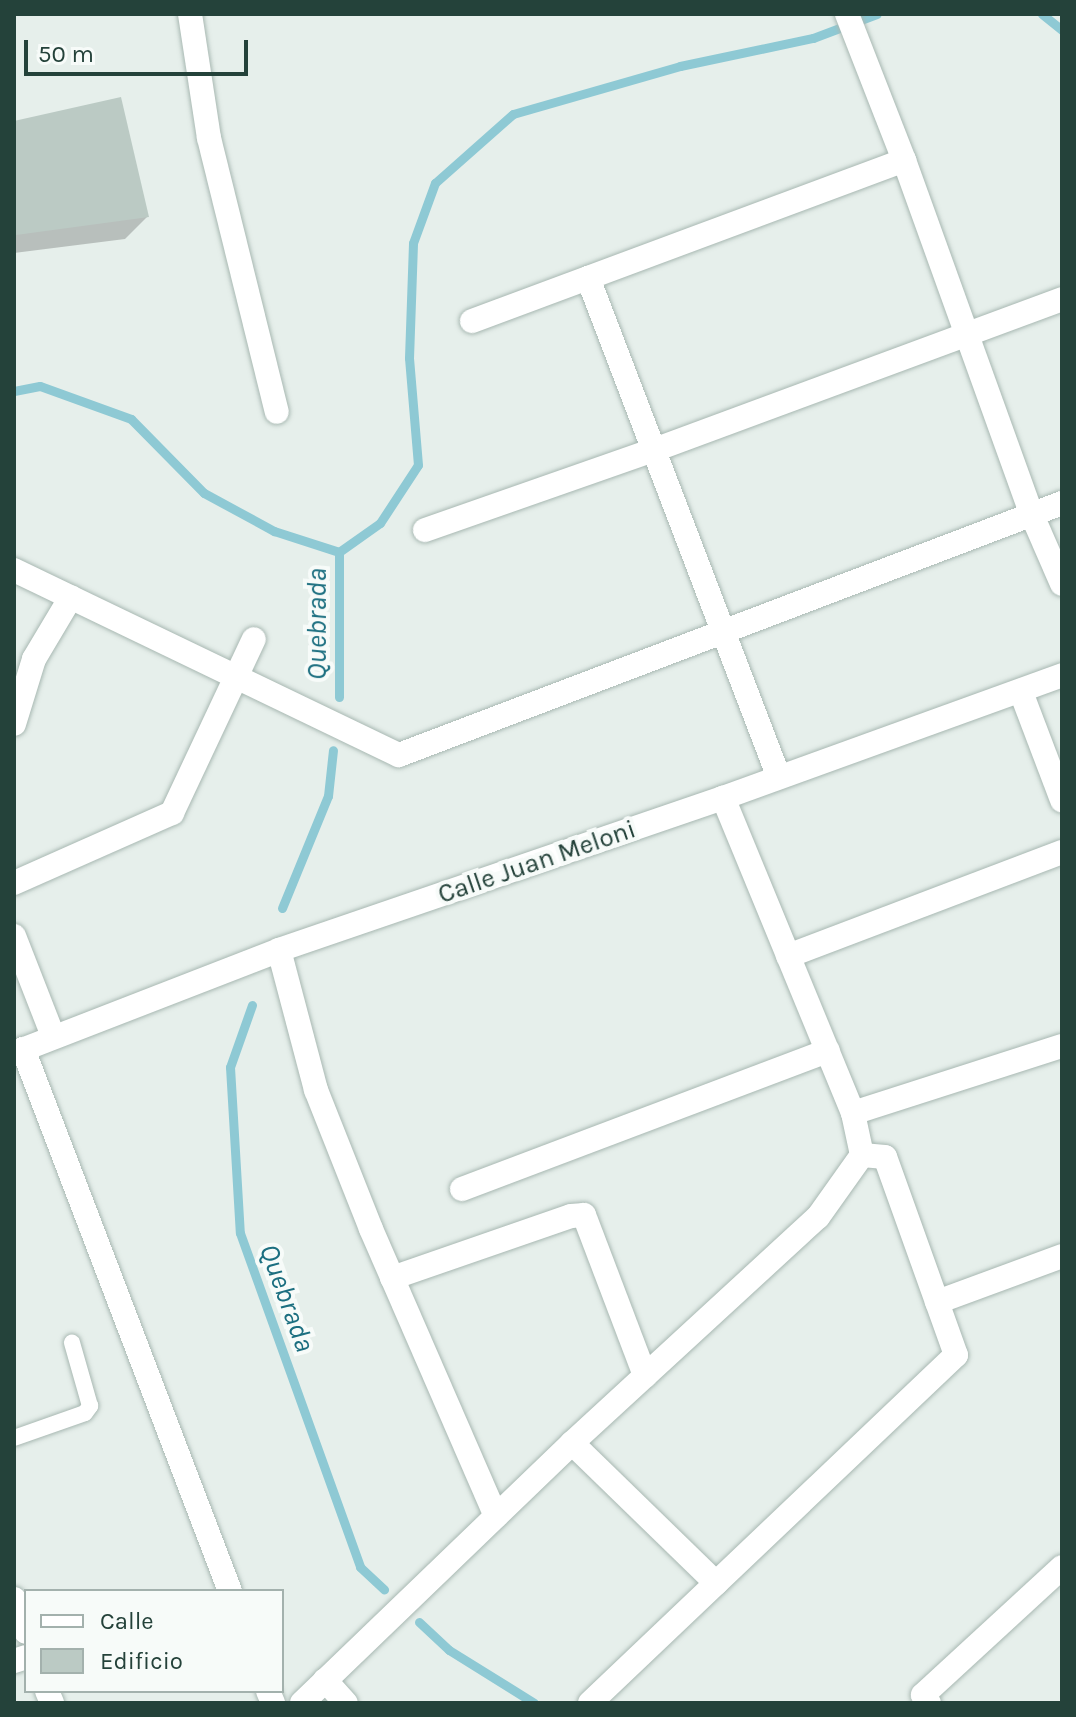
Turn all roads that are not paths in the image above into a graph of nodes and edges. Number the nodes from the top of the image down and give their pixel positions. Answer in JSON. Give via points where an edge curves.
{"nodes":[{"id":1,"x":190,"y":14,"type":"edge"},
{"id":2,"x":847,"y":14,"type":"edge"},
{"id":3,"x":904,"y":160,"type":"junction"},
{"id":4,"x":588,"y":278,"type":"junction"},
{"id":5,"x":1062,"y":299,"type":"edge"},
{"id":6,"x":472,"y":321,"type":"dead end"},
{"id":7,"x":967,"y":334,"type":"junction"},
{"id":8,"x":277,"y":412,"type":"dead end"},
{"id":9,"x":654,"y":450,"type":"junction"},
{"id":10,"x":1062,"y":503,"type":"edge"},
{"id":11,"x":1032,"y":515,"type":"junction"},
{"id":12,"x":425,"y":530,"type":"dead end"},
{"id":13,"x":14,"y":570,"type":"edge"},
{"id":14,"x":1062,"y":584,"type":"edge"},
{"id":15,"x":71,"y":597,"type":"junction"},
{"id":16,"x":725,"y":630,"type":"junction"},
{"id":17,"x":254,"y":639,"type":"dead end"},
{"id":18,"x":1062,"y":675,"type":"edge"},
{"id":19,"x":237,"y":677,"type":"junction"},
{"id":20,"x":1021,"y":692,"type":"junction"},
{"id":21,"x":14,"y":724,"type":"edge"},
{"id":22,"x":778,"y":775,"type":"junction"},
{"id":23,"x":723,"y":798,"type":"junction"},
{"id":24,"x":1062,"y":800,"type":"edge"},
{"id":25,"x":1062,"y":852,"type":"edge"},
{"id":26,"x":14,"y":883,"type":"edge"},
{"id":27,"x":14,"y":936,"type":"edge"},
{"id":28,"x":279,"y":950,"type":"junction"},
{"id":29,"x":788,"y":956,"type":"junction"},
{"id":30,"x":53,"y":1036,"type":"junction"},
{"id":31,"x":1062,"y":1046,"type":"edge"},
{"id":32,"x":18,"y":1051,"type":"edge"},
{"id":33,"x":828,"y":1051,"type":"junction"},
{"id":34,"x":853,"y":1113,"type":"junction"},
{"id":35,"x":862,"y":1155,"type":"junction"},
{"id":36,"x":462,"y":1189,"type":"dead end"},
{"id":37,"x":1062,"y":1256,"type":"edge"},
{"id":38,"x":392,"y":1278,"type":"junction"},
{"id":39,"x":937,"y":1302,"type":"junction"},
{"id":40,"x":72,"y":1343,"type":"dead end"},
{"id":41,"x":645,"y":1376,"type":"junction"},
{"id":42,"x":14,"y":1438,"type":"edge"},
{"id":43,"x":572,"y":1443,"type":"junction"},
{"id":44,"x":496,"y":1516,"type":"junction"},
{"id":45,"x":1062,"y":1567,"type":"edge"},
{"id":46,"x":716,"y":1583,"type":"junction"},
{"id":47,"x":229,"y":1589,"type":"edge"},
{"id":48,"x":14,"y":1599,"type":"edge"},
{"id":49,"x":24,"y":1626,"type":"edge"},
{"id":50,"x":325,"y":1680,"type":"junction"},
{"id":51,"x":922,"y":1700,"type":"edge"},
{"id":52,"x":302,"y":1703,"type":"edge"},
{"id":53,"x":346,"y":1703,"type":"edge"},
{"id":54,"x":590,"y":1703,"type":"edge"}],
"edges":[{"from":1,"to":8,"type":"street","via":[[209,138]]},
{"from":2,"to":3,"type":"street"},
{"from":3,"to":4,"type":"street"},
{"from":3,"to":7,"type":"street"},
{"from":4,"to":6,"type":"street"},
{"from":4,"to":9,"type":"street"},
{"from":5,"to":7,"type":"street"},
{"from":7,"to":9,"type":"street"},
{"from":7,"to":11,"type":"street"},
{"from":9,"to":12,"type":"street"},
{"from":9,"to":16,"type":"street"},
{"from":10,"to":11,"type":"street"},
{"from":11,"to":14,"type":"street"},
{"from":11,"to":16,"type":"street"},
{"from":13,"to":15,"type":"street"},
{"from":15,"to":19,"type":"street"},
{"from":15,"to":21,"type":"street","via":[[34,659]]},
{"from":16,"to":19,"type":"street","via":[[399,755]]},
{"from":16,"to":22,"type":"street"},
{"from":17,"to":19,"type":"street"},
{"from":18,"to":20,"type":"street","name":"Calle Juan Meloni"},
{"from":19,"to":26,"type":"street","via":[[172,813]]},
{"from":20,"to":22,"type":"street","name":"Calle Juan Meloni"},
{"from":20,"to":24,"type":"street"},
{"from":22,"to":23,"type":"street","name":"Calle Juan Meloni"},
{"from":23,"to":28,"type":"street","name":"Calle Juan Meloni"},
{"from":23,"to":29,"type":"street"},
{"from":25,"to":29,"type":"street"},
{"from":27,"to":30,"type":"street"},
{"from":28,"to":30,"type":"street","name":"Calle Juan Meloni"},
{"from":28,"to":38,"type":"street","via":[[316,1090]]},
{"from":29,"to":33,"type":"street"},
{"from":30,"to":32,"type":"street","name":"Calle Juan Meloni"},
{"from":31,"to":34,"type":"street"},
{"from":32,"to":47,"type":"street"},
{"from":33,"to":34,"type":"street"},
{"from":33,"to":36,"type":"street"},
{"from":34,"to":35,"type":"street"},
{"from":35,"to":39,"type":"street","via":[[885,1157]]},
{"from":35,"to":41,"type":"street","via":[[818,1217]]},
{"from":37,"to":39,"type":"street"},
{"from":38,"to":41,"type":"street","via":[[584,1215]]},
{"from":38,"to":44,"type":"street"},
{"from":39,"to":46,"type":"street","via":[[956,1355]]},
{"from":40,"to":42,"type":"lane","via":[[90,1406],[85,1413]]},
{"from":41,"to":43,"type":"street"},
{"from":43,"to":44,"type":"street"},
{"from":43,"to":46,"type":"street"},
{"from":44,"to":50,"type":"street"},
{"from":45,"to":51,"type":"street"},
{"from":46,"to":54,"type":"street"},
{"from":48,"to":49,"type":"street"},
{"from":50,"to":52,"type":"street"},
{"from":50,"to":53,"type":"street"}]}
